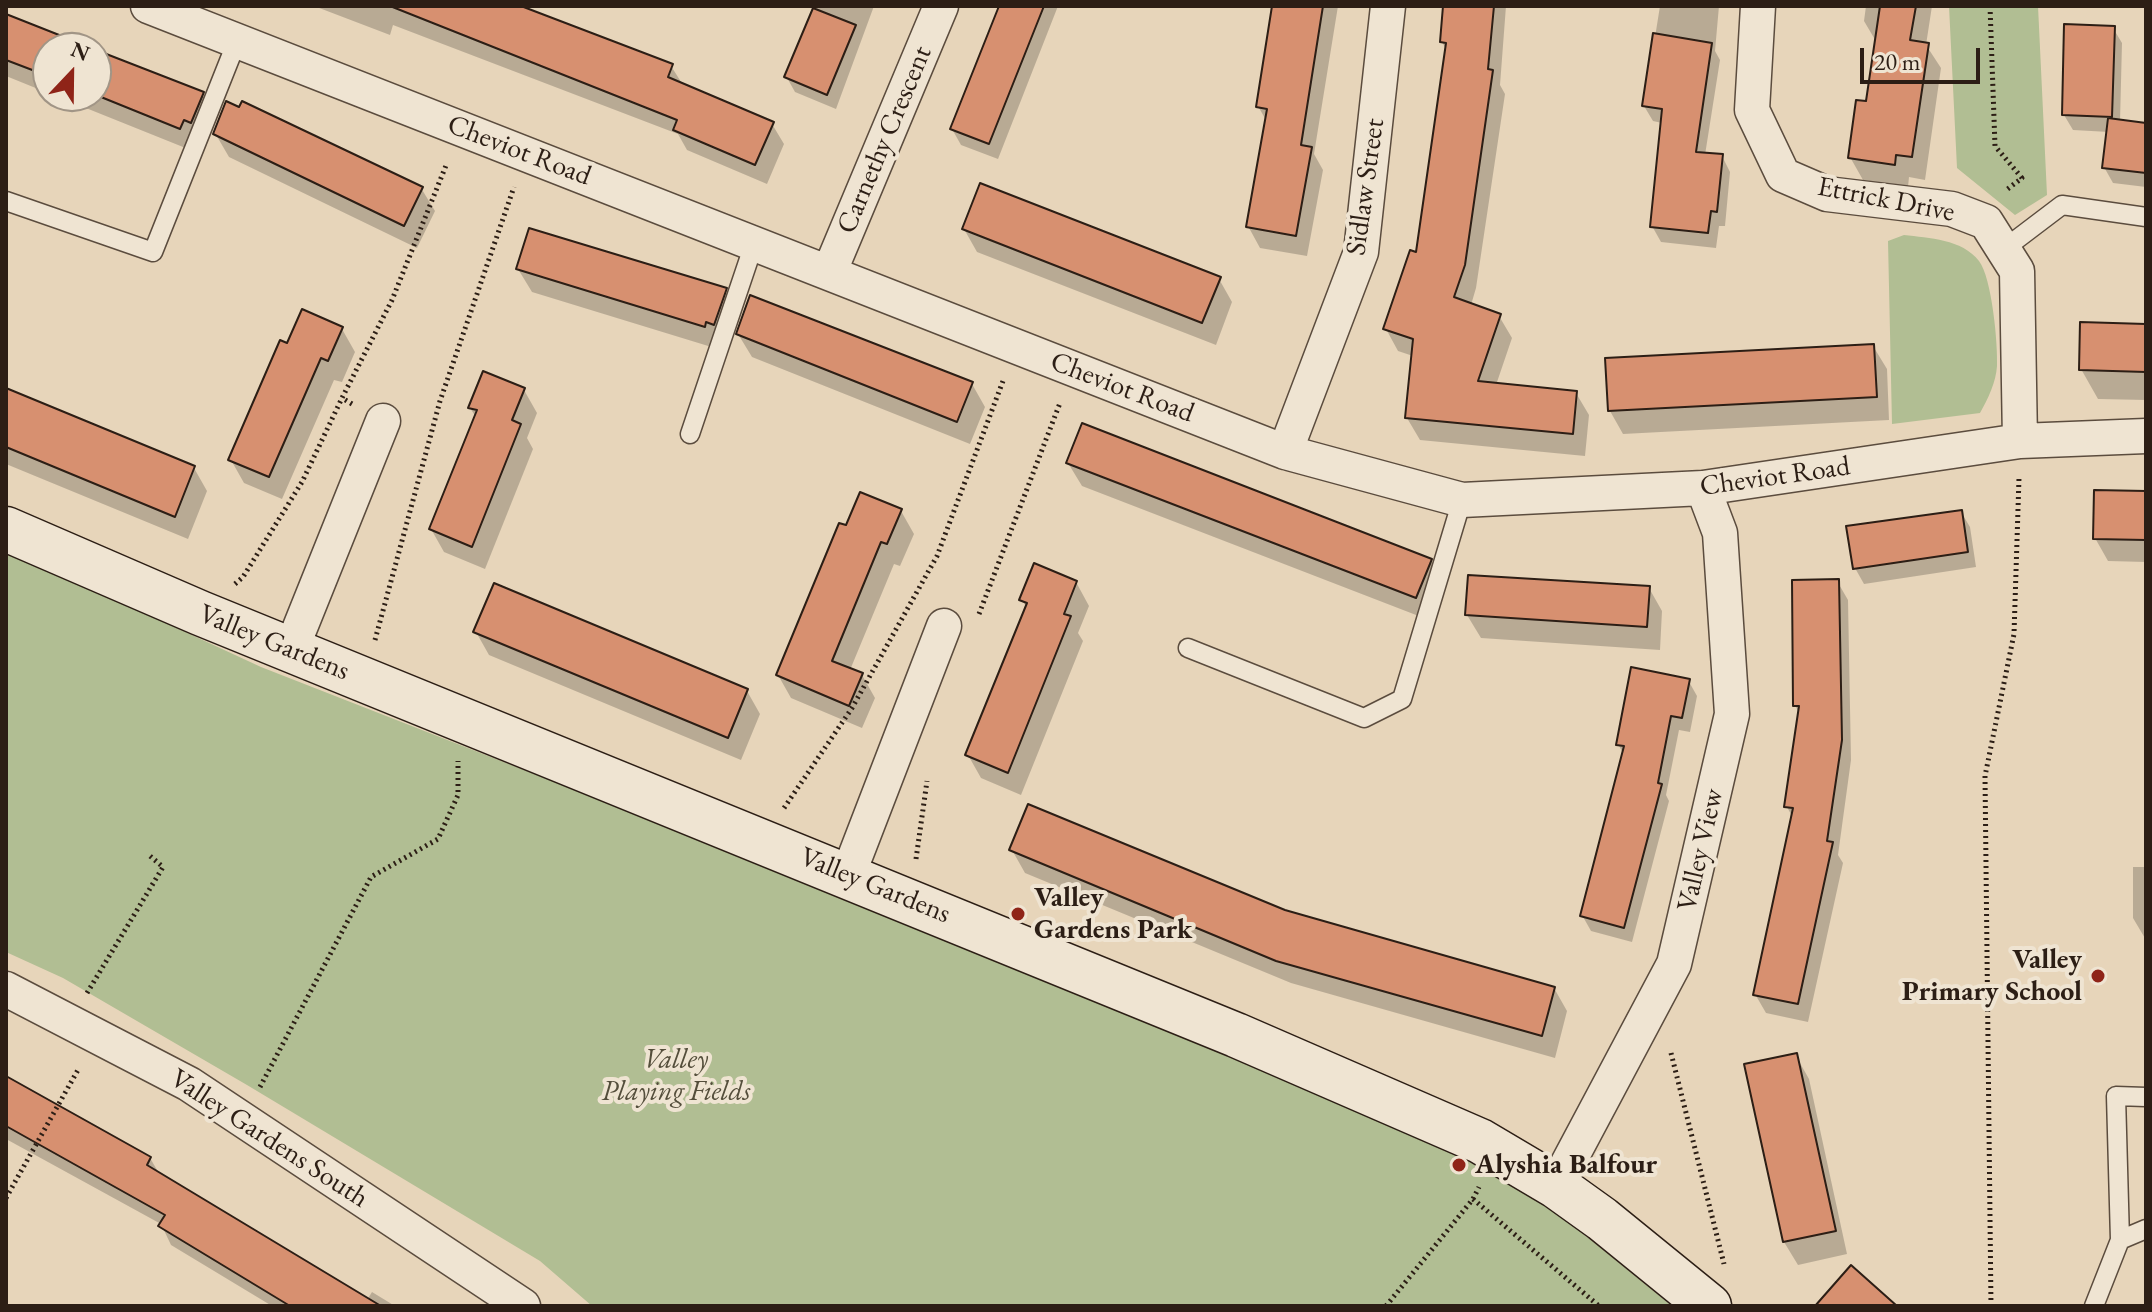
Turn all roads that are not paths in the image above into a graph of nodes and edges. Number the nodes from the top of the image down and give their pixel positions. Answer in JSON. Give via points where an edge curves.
{"nodes":[{"id":1,"x":941,"y":6,"type":"edge"},
{"id":2,"x":1388,"y":6,"type":"edge"},
{"id":3,"x":1758,"y":6,"type":"edge"},
{"id":4,"x":159,"y":8,"type":"edge"},
{"id":5,"x":237,"y":41,"type":"junction"},
{"id":6,"x":6,"y":201,"type":"edge"},
{"id":7,"x":2146,"y":217,"type":"edge"},
{"id":8,"x":1995,"y":236,"type":"junction"},
{"id":9,"x":754,"y":244,"type":"junction"},
{"id":10,"x":829,"y":273,"type":"junction"},
{"id":11,"x":383,"y":421,"type":"road end"},
{"id":12,"x":690,"y":434,"type":"dead end"},
{"id":13,"x":2146,"y":436,"type":"edge"},
{"id":14,"x":2020,"y":441,"type":"junction"},
{"id":15,"x":1285,"y":452,"type":"junction"},
{"id":16,"x":1703,"y":488,"type":"junction"},
{"id":17,"x":1462,"y":500,"type":"junction"},
{"id":18,"x":6,"y":529,"type":"edge"},
{"id":19,"x":944,"y":626,"type":"road end"},
{"id":20,"x":1188,"y":648,"type":"dead end"},
{"id":21,"x":291,"y":650,"type":"junction"},
{"id":22,"x":848,"y":875,"type":"junction"},
{"id":23,"x":6,"y":989,"type":"edge"},
{"id":24,"x":2146,"y":1097,"type":"edge"},
{"id":25,"x":1556,"y":1186,"type":"junction"},
{"id":26,"x":2146,"y":1229,"type":"edge"},
{"id":27,"x":2120,"y":1240,"type":"junction"},
{"id":28,"x":1717,"y":1290,"type":"edge"},
{"id":29,"x":523,"y":1306,"type":"edge"},
{"id":30,"x":2094,"y":1306,"type":"edge"}],
"edges":[{"from":1,"to":10,"type":"street","name":"Carnethy Crescent"},
{"from":2,"to":15,"type":"street","name":"Sidlaw Street","via":[[1361,252]]},
{"from":3,"to":8,"type":"street","name":"Ettrick Drive","via":[[1752,110],[1783,175],[1827,194],[1952,209]]},
{"from":4,"to":5,"type":"street","name":"Cheviot Road"},
{"from":5,"to":6,"type":"lane","via":[[153,252]]},
{"from":5,"to":9,"type":"street","name":"Cheviot Road"},
{"from":7,"to":8,"type":"lane","via":[[2062,205]]},
{"from":8,"to":14,"type":"street","via":[[2017,271]]},
{"from":9,"to":10,"type":"street","name":"Cheviot Road"},
{"from":9,"to":12,"type":"lane"},
{"from":10,"to":15,"type":"street","name":"Cheviot Road"},
{"from":11,"to":21,"type":"street"},
{"from":13,"to":14,"type":"street","name":"Cheviot Road"},
{"from":14,"to":16,"type":"street","name":"Cheviot Road"},
{"from":15,"to":17,"type":"street","name":"Cheviot Road"},
{"from":16,"to":17,"type":"street","name":"Cheviot Road"},
{"from":16,"to":25,"type":"street","name":"Valley View","via":[[1720,533],[1732,714],[1674,964]]},
{"from":17,"to":20,"type":"lane","via":[[1402,699],[1364,718]]},
{"from":18,"to":21,"type":"street","name":"Valley Gardens"},
{"from":19,"to":22,"type":"street"},
{"from":21,"to":22,"type":"street","name":"Valley Gardens"},
{"from":22,"to":25,"type":"street","name":"Valley Gardens","via":[[1480,1141]]},
{"from":23,"to":29,"type":"street","name":"Valley Gardens South","via":[[189,1084]]},
{"from":24,"to":27,"type":"lane","via":[[2116,1096]]},
{"from":25,"to":28,"type":"street","name":"Valley Gardens","via":[[1644,1251]]},
{"from":26,"to":27,"type":"lane"},
{"from":27,"to":30,"type":"lane"}]}
